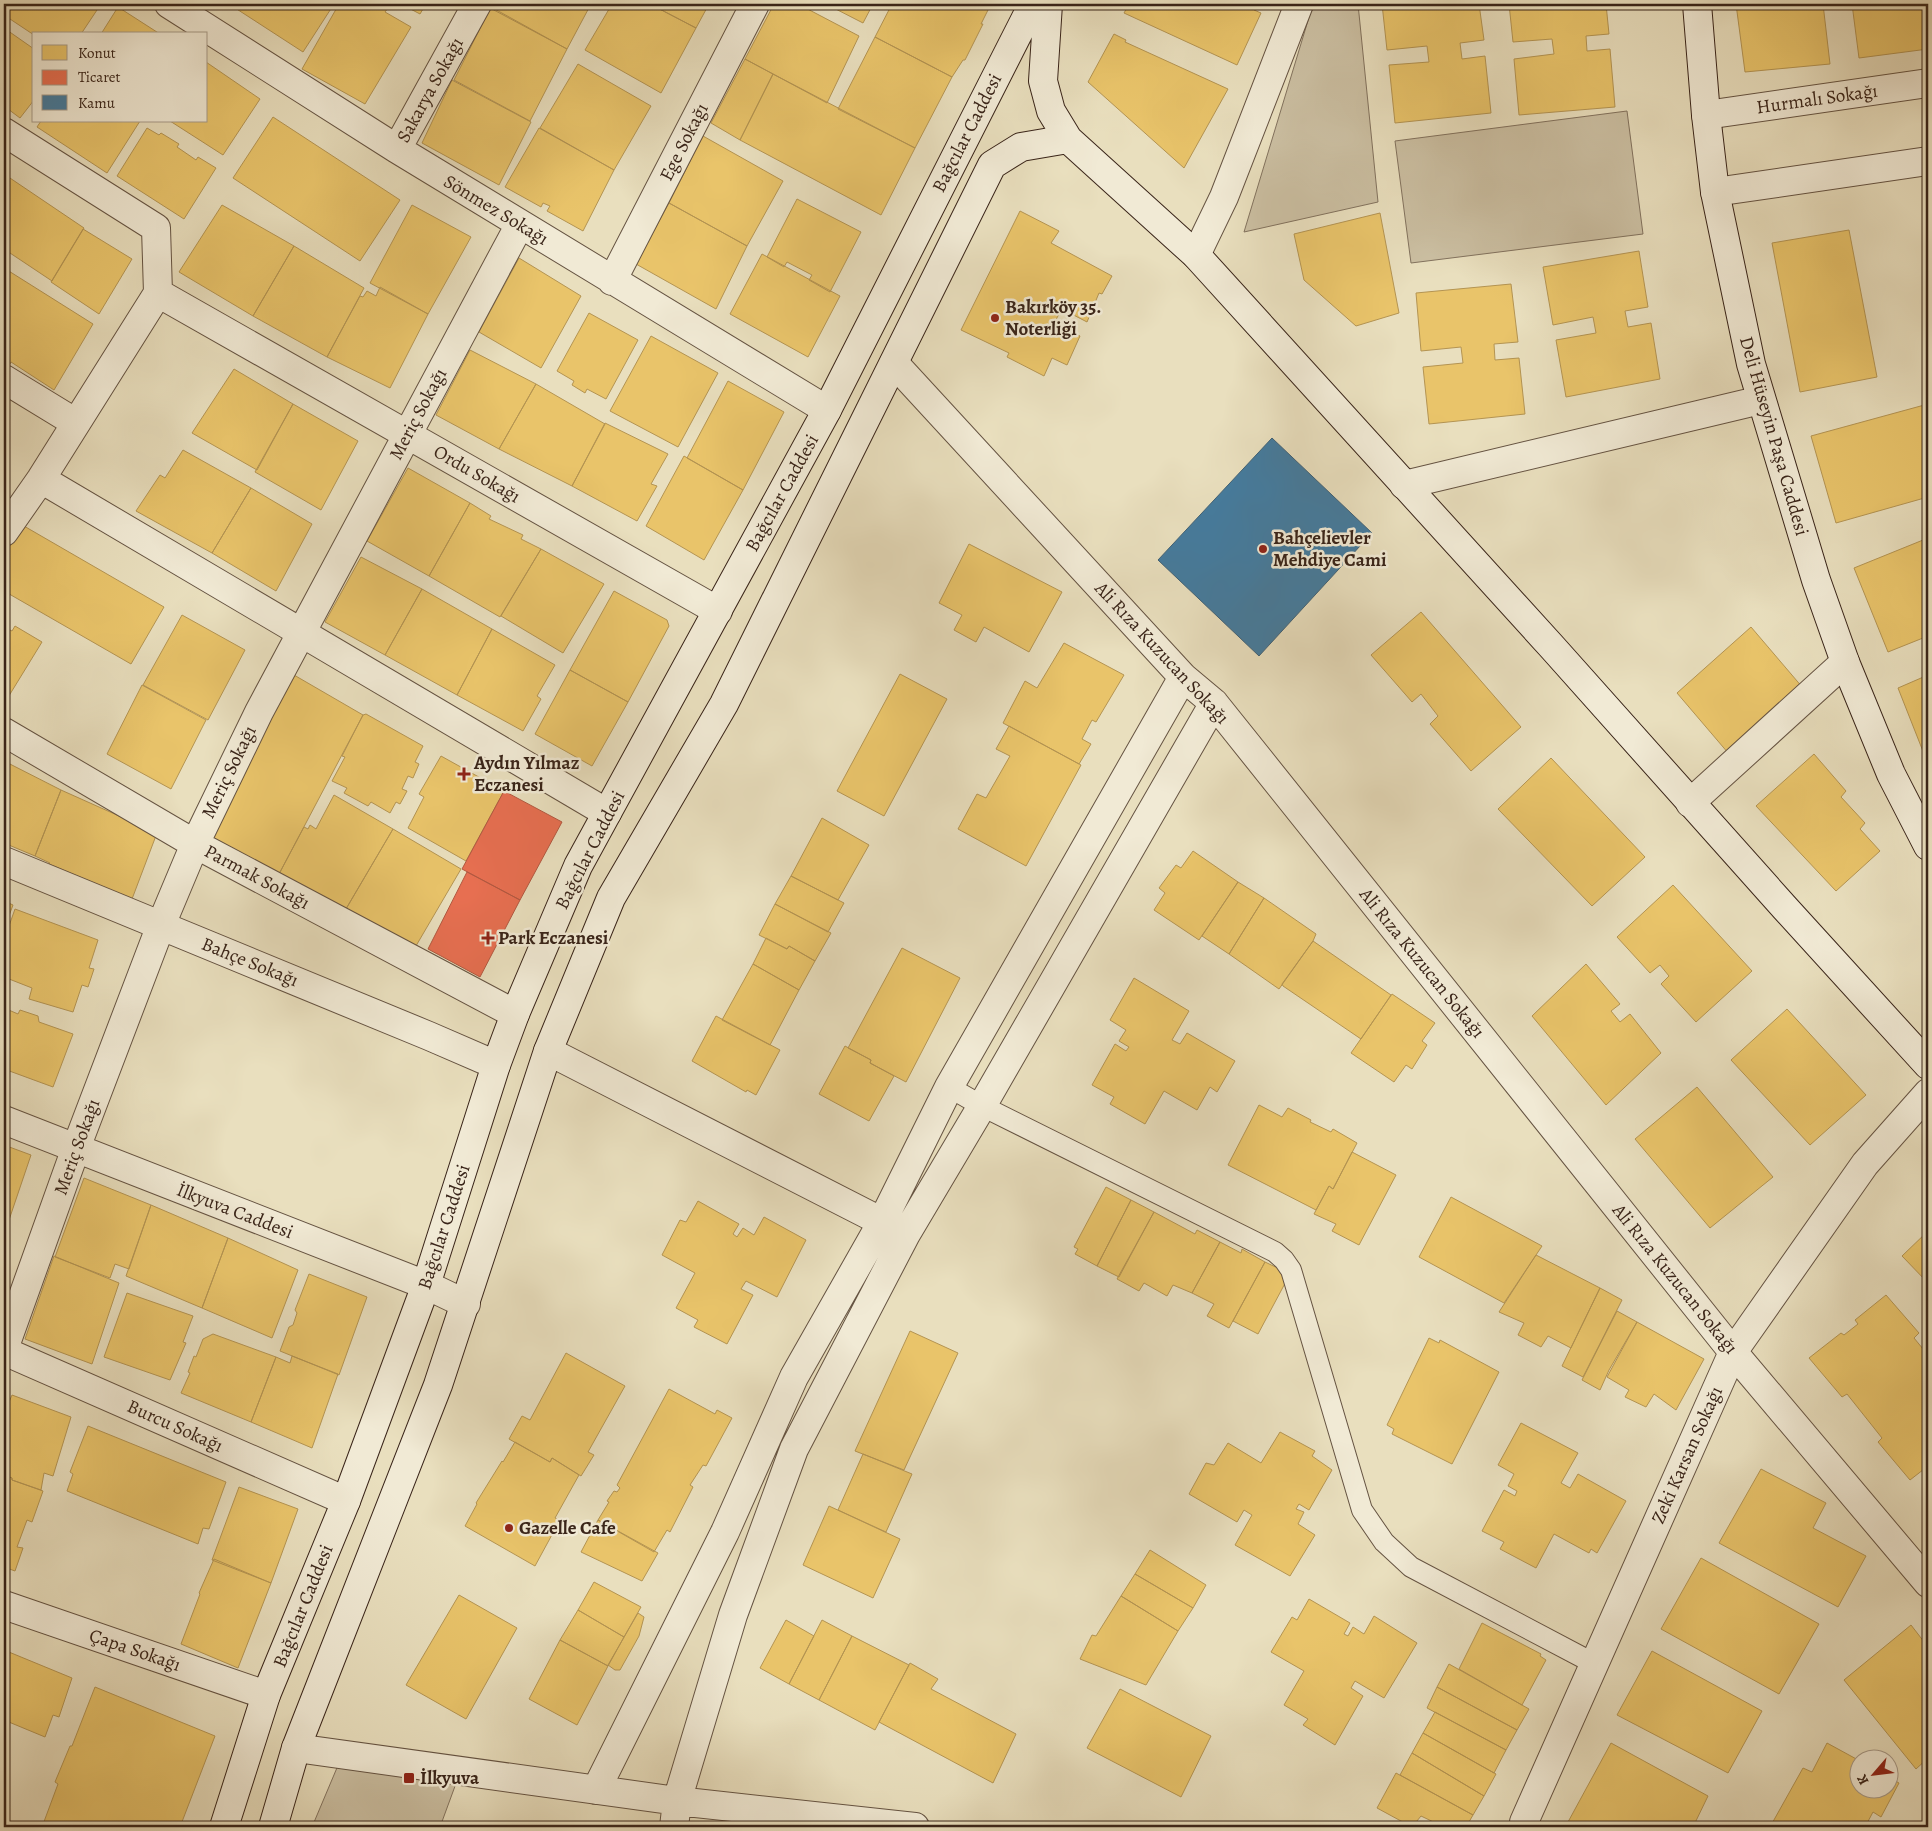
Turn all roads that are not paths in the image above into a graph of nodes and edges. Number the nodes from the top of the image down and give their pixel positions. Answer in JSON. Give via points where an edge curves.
{"nodes":[{"id":1,"x":169,"y":4,"type":"edge"},
{"id":2,"x":477,"y":4,"type":"edge"},
{"id":3,"x":755,"y":4,"type":"edge"},
{"id":4,"x":1033,"y":4,"type":"edge"},
{"id":5,"x":1048,"y":4,"type":"edge"},
{"id":6,"x":1299,"y":4,"type":"edge"},
{"id":7,"x":1697,"y":4,"type":"edge"},
{"id":8,"x":1928,"y":83,"type":"edge"},
{"id":9,"x":1706,"y":115,"type":"junction"},
{"id":10,"x":4,"y":132,"type":"edge"},
{"id":11,"x":1068,"y":139,"type":"junction"},
{"id":12,"x":397,"y":150,"type":"junction"},
{"id":13,"x":1928,"y":161,"type":"edge"},
{"id":14,"x":1715,"y":192,"type":"junction"},
{"id":15,"x":520,"y":224,"type":"junction"},
{"id":16,"x":1196,"y":255,"type":"junction"},
{"id":17,"x":612,"y":280,"type":"junction"},
{"id":18,"x":158,"y":293,"type":"junction"},
{"id":19,"x":894,"y":363,"type":"junction"},
{"id":20,"x":4,"y":379,"type":"edge"},
{"id":21,"x":1761,"y":400,"type":"junction"},
{"id":22,"x":827,"y":410,"type":"junction"},
{"id":23,"x":76,"y":423,"type":"junction"},
{"id":24,"x":407,"y":435,"type":"junction"},
{"id":25,"x":41,"y":478,"type":"junction"},
{"id":26,"x":1404,"y":485,"type":"junction"},
{"id":27,"x":4,"y":532,"type":"edge"},
{"id":28,"x":718,"y":611,"type":"junction"},
{"id":29,"x":302,"y":632,"type":"junction"},
{"id":30,"x":1845,"y":662,"type":"junction"},
{"id":31,"x":1183,"y":677,"type":"junction"},
{"id":32,"x":1214,"y":703,"type":"junction"},
{"id":33,"x":4,"y":732,"type":"edge"},
{"id":34,"x":1690,"y":803,"type":"junction"},
{"id":35,"x":607,"y":813,"type":"junction"},
{"id":36,"x":195,"y":844,"type":"junction"},
{"id":37,"x":1928,"y":846,"type":"edge"},
{"id":38,"x":4,"y":861,"type":"edge"},
{"id":39,"x":161,"y":925,"type":"junction"},
{"id":40,"x":515,"y":1014,"type":"junction"},
{"id":41,"x":548,"y":1051,"type":"junction"},
{"id":42,"x":1928,"y":1065,"type":"edge"},
{"id":43,"x":496,"y":1066,"type":"junction"},
{"id":44,"x":949,"y":1087,"type":"junction"},
{"id":45,"x":1928,"y":1093,"type":"edge"},
{"id":46,"x":982,"y":1106,"type":"junction"},
{"id":47,"x":4,"y":1120,"type":"edge"},
{"id":48,"x":76,"y":1148,"type":"junction"},
{"id":49,"x":882,"y":1222,"type":"junction"},
{"id":50,"x":906,"y":1234,"type":"junction"},
{"id":51,"x":426,"y":1286,"type":"junction"},
{"id":52,"x":466,"y":1304,"type":"junction"},
{"id":53,"x":4,"y":1350,"type":"edge"},
{"id":54,"x":1733,"y":1352,"type":"junction"},
{"id":55,"x":346,"y":1501,"type":"junction"},
{"id":56,"x":1928,"y":1583,"type":"edge"},
{"id":57,"x":4,"y":1605,"type":"edge"},
{"id":58,"x":1593,"y":1663,"type":"junction"},
{"id":59,"x":266,"y":1695,"type":"junction"},
{"id":60,"x":296,"y":1748,"type":"junction"},
{"id":61,"x":596,"y":1790,"type":"junction"},
{"id":62,"x":675,"y":1814,"type":"edge"},
{"id":63,"x":224,"y":1827,"type":"edge"},
{"id":64,"x":274,"y":1827,"type":"edge"},
{"id":65,"x":914,"y":1827,"type":"edge"},
{"id":66,"x":1524,"y":1827,"type":"edge"}],
"edges":[{"from":1,"to":12,"type":"street","name":"Sönmez Sokağı"},
{"from":2,"to":12,"type":"street","name":"Sakarya Sokağı"},
{"from":3,"to":17,"type":"street","name":"Ege Sokağı"},
{"from":4,"to":22,"type":"street","name":"Bağcılar Caddesi"},
{"from":5,"to":11,"type":"street","via":[[1043,81],[1051,111]]},
{"from":6,"to":16,"type":"street","via":[[1224,197]]},
{"from":7,"to":9,"type":"street","name":"Deli Hüseyin Paşa Caddesi"},
{"from":8,"to":9,"type":"street","name":"Hurmalı Sokağı"},
{"from":9,"to":14,"type":"street","name":"Deli Hüseyin Paşa Caddesi"},
{"from":10,"to":18,"type":"street","via":[[156,228]]},
{"from":11,"to":16,"type":"street"},
{"from":11,"to":19,"type":"street","via":[[1021,147],[992,165]]},
{"from":12,"to":15,"type":"street","name":"Sönmez Sokağı"},
{"from":13,"to":14,"type":"street"},
{"from":14,"to":21,"type":"street","name":"Deli Hüseyin Paşa Caddesi"},
{"from":15,"to":17,"type":"street","name":"Sönmez Sokağı"},
{"from":15,"to":24,"type":"street","name":"Meriç Sokağı"},
{"from":16,"to":26,"type":"street"},
{"from":17,"to":22,"type":"street","name":"Sönmez Sokağı"},
{"from":18,"to":23,"type":"street"},
{"from":18,"to":24,"type":"street","name":"Ordu Sokağı"},
{"from":19,"to":31,"type":"street","name":"Ali Rıza Kuzucan Sokağı"},
{"from":19,"to":41,"type":"street","via":[[724,704],[611,898]]},
{"from":20,"to":23,"type":"street"},
{"from":21,"to":26,"type":"street"},
{"from":21,"to":30,"type":"street","name":"Deli Hüseyin Paşa Caddesi","via":[[1816,580]]},
{"from":22,"to":28,"type":"street","name":"Bağcılar Caddesi"},
{"from":23,"to":25,"type":"street"},
{"from":24,"to":28,"type":"street","name":"Ordu Sokağı"},
{"from":24,"to":29,"type":"street","name":"Meriç Sokağı"},
{"from":25,"to":27,"type":"street"},
{"from":25,"to":29,"type":"street"},
{"from":26,"to":34,"type":"street"},
{"from":28,"to":35,"type":"street","name":"Bağcılar Caddesi"},
{"from":29,"to":35,"type":"street"},
{"from":29,"to":36,"type":"street","name":"Meriç Sokağı","via":[[258,712]]},
{"from":30,"to":34,"type":"street"},
{"from":30,"to":37,"type":"street","name":"Deli Hüseyin Paşa Caddesi","via":[[1891,774]]},
{"from":31,"to":32,"type":"street","name":"Ali Rıza Kuzucan Sokağı"},
{"from":31,"to":44,"type":"street"},
{"from":32,"to":46,"type":"street"},
{"from":32,"to":54,"type":"street","name":"Ali Rıza Kuzucan Sokağı"},
{"from":33,"to":36,"type":"street","name":"Parmak Sokağı"},
{"from":34,"to":42,"type":"street"},
{"from":35,"to":40,"type":"street","name":"Bağcılar Caddesi","via":[[578,866]]},
{"from":36,"to":39,"type":"street","name":"Meriç Sokağı"},
{"from":36,"to":40,"type":"street","name":"Parmak Sokağı"},
{"from":38,"to":39,"type":"street","name":"Bahçe Sokağı"},
{"from":39,"to":43,"type":"street","name":"Bahçe Sokağı"},
{"from":39,"to":48,"type":"street","name":"Meriç Sokağı"},
{"from":40,"to":43,"type":"street","name":"Bağcılar Caddesi"},
{"from":41,"to":49,"type":"street"},
{"from":41,"to":52,"type":"street"},
{"from":43,"to":51,"type":"street","name":"Bağcılar Caddesi"},
{"from":44,"to":46,"type":"lane"},
{"from":44,"to":49,"type":"street"},
{"from":45,"to":54,"type":"street","name":"Zeki Karsan Sokağı","via":[[1865,1164]]},
{"from":46,"to":50,"type":"street"},
{"from":46,"to":58,"type":"lane","via":[[1275,1252],[1284,1260],[1291,1270],[1362,1510],[1384,1542],[1411,1567]]},
{"from":47,"to":48,"type":"street","name":"İlkyuva Caddesi"},
{"from":48,"to":51,"type":"street","name":"İlkyuva Caddesi"},
{"from":48,"to":53,"type":"street","name":"Meriç Sokağı"},
{"from":49,"to":50,"type":"street"},
{"from":49,"to":61,"type":"street","via":[[794,1377],[725,1532]]},
{"from":50,"to":62,"type":"street","via":[[794,1449],[733,1614]]},
{"from":51,"to":52,"type":"street","name":"İlkyuva Caddesi"},
{"from":51,"to":55,"type":"street","name":"Bağcılar Caddesi"},
{"from":52,"to":60,"type":"street","via":[[435,1394]]},
{"from":53,"to":55,"type":"street","name":"Burcu Sokağı"},
{"from":54,"to":56,"type":"street","name":"Ali Rıza Kuzucan Sokağı"},
{"from":54,"to":58,"type":"street","name":"Zeki Karsan Sokağı"},
{"from":55,"to":59,"type":"street","name":"Bağcılar Caddesi"},
{"from":57,"to":59,"type":"street","name":"Çapa Sokağı"},
{"from":58,"to":66,"type":"street","name":"Zeki Karsan Sokağı"},
{"from":59,"to":63,"type":"street","name":"Bağcılar Caddesi"},
{"from":60,"to":61,"type":"street"},
{"from":60,"to":64,"type":"street"},
{"from":61,"to":62,"type":"street"},
{"from":62,"to":65,"type":"street"}]}
